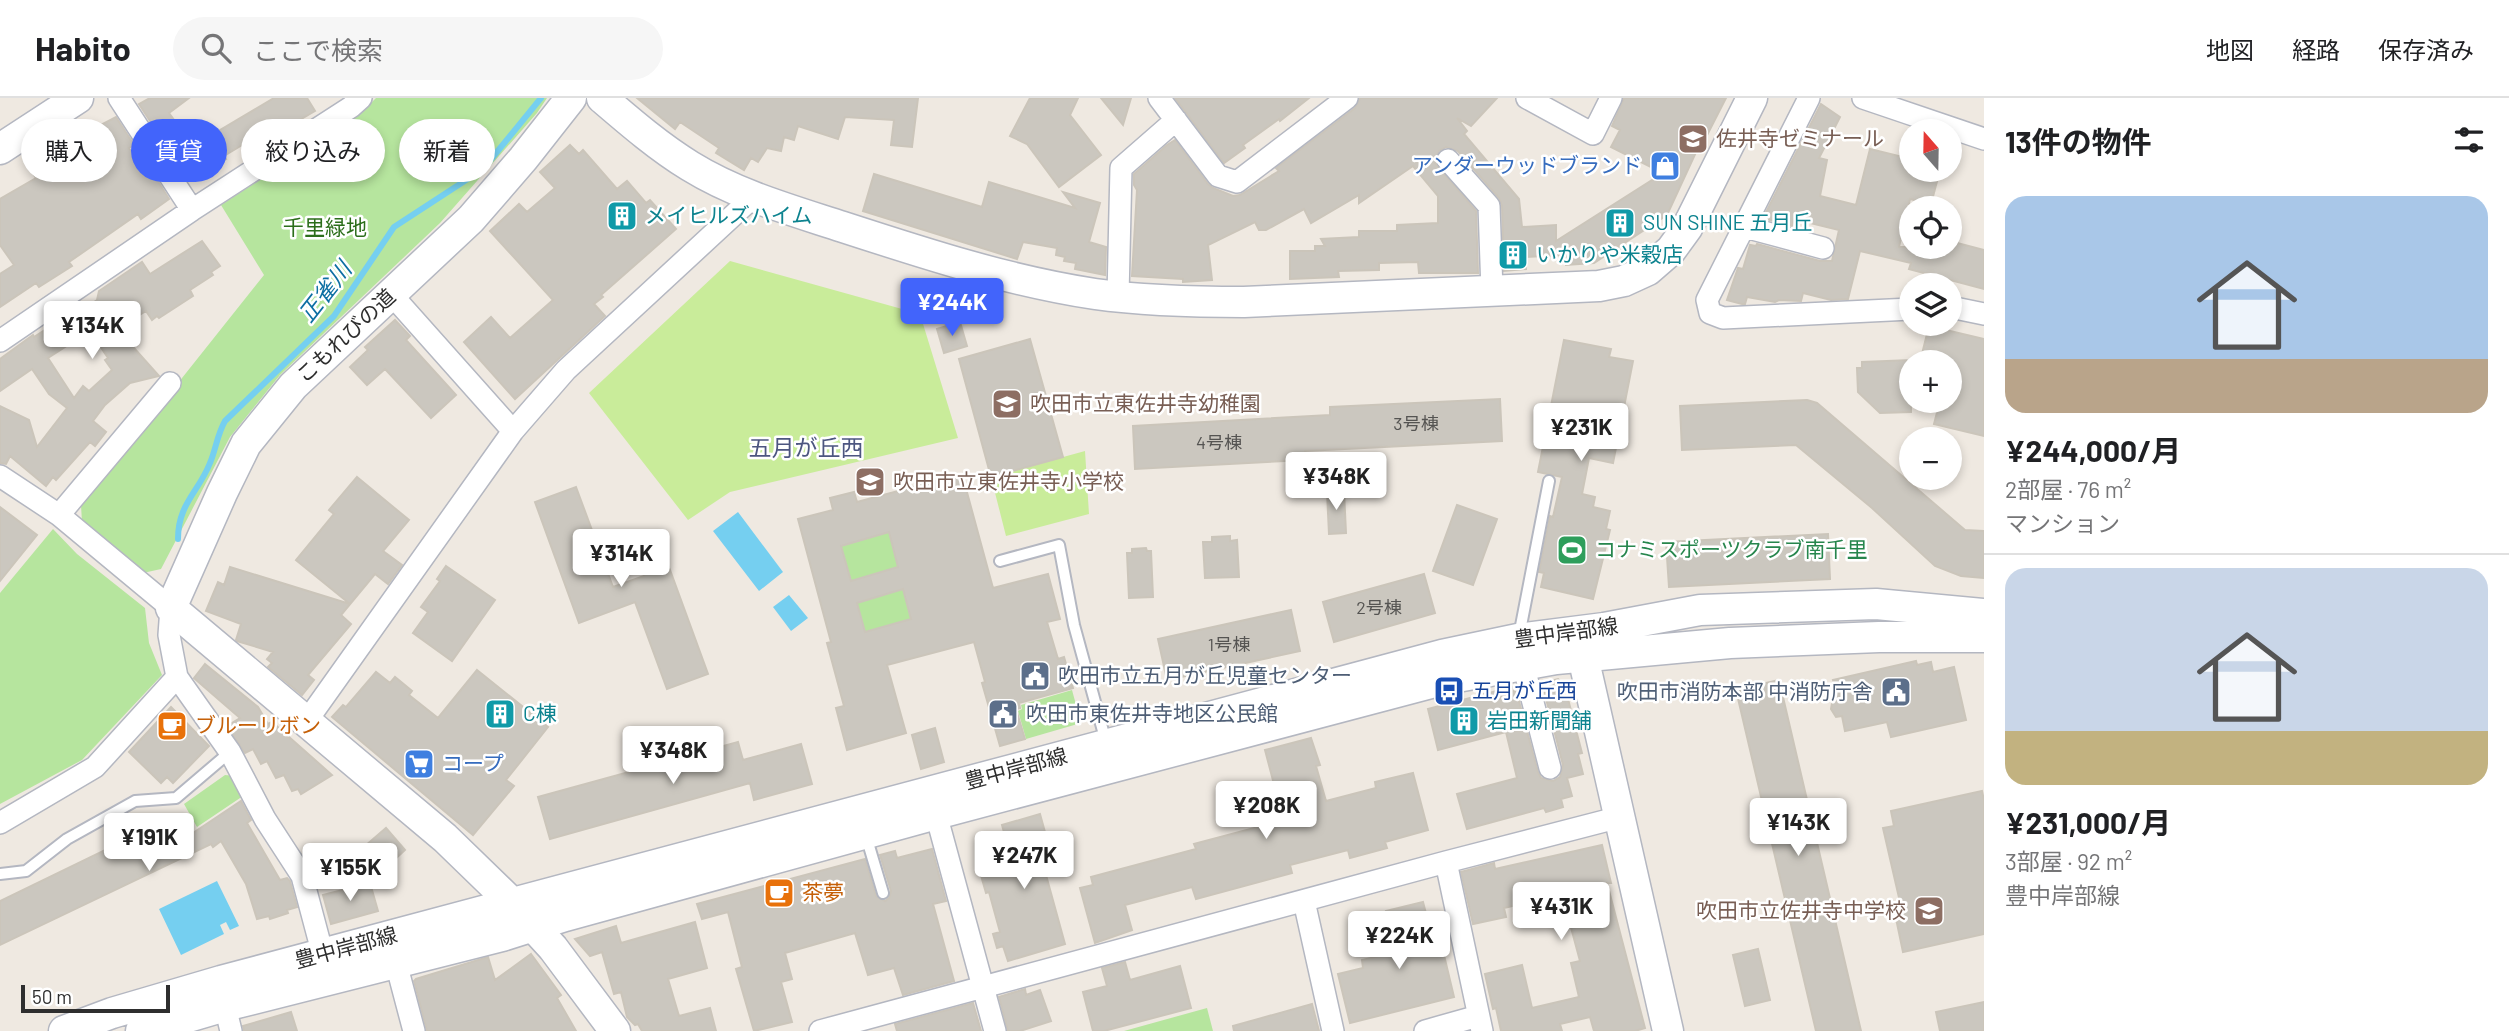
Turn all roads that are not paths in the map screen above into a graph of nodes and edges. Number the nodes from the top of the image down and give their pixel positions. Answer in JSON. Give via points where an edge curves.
{"nodes":[{"id":1,"x":78,"y":98,"type":"edge"},
{"id":2,"x":119,"y":98,"type":"edge"},
{"id":3,"x":361,"y":98,"type":"edge"},
{"id":4,"x":571,"y":98,"type":"edge"},
{"id":5,"x":602,"y":98,"type":"edge"},
{"id":6,"x":1159,"y":98,"type":"edge"},
{"id":7,"x":1347,"y":98,"type":"edge"},
{"id":8,"x":1527,"y":98,"type":"edge"},
{"id":9,"x":1611,"y":98,"type":"edge"},
{"id":10,"x":1752,"y":98,"type":"edge"},
{"id":11,"x":1809,"y":98,"type":"edge"},
{"id":12,"x":1863,"y":98,"type":"edge"},
{"id":13,"x":1176,"y":120,"type":"junction"},
{"id":14,"x":1984,"y":139,"type":"edge"},
{"id":15,"x":0,"y":149,"type":"edge"},
{"id":16,"x":1448,"y":160,"type":"dead end"},
{"id":17,"x":752,"y":198,"type":"junction"},
{"id":18,"x":192,"y":210,"type":"junction"},
{"id":19,"x":1745,"y":227,"type":"junction"},
{"id":20,"x":1823,"y":248,"type":"dead end"},
{"id":21,"x":1492,"y":291,"type":"junction"},
{"id":22,"x":391,"y":294,"type":"junction"},
{"id":23,"x":1118,"y":296,"type":"junction"},
{"id":24,"x":1962,"y":309,"type":"edge"},
{"id":25,"x":1899,"y":310,"type":"edge"},
{"id":26,"x":1984,"y":314,"type":"edge"},
{"id":27,"x":0,"y":341,"type":"edge"},
{"id":28,"x":170,"y":383,"type":"dead end"},
{"id":29,"x":513,"y":431,"type":"junction"},
{"id":30,"x":0,"y":475,"type":"edge"},
{"id":31,"x":1549,"y":481,"type":"dead end"},
{"id":32,"x":59,"y":515,"type":"junction"},
{"id":33,"x":1000,"y":561,"type":"dead end"},
{"id":34,"x":171,"y":608,"type":"junction"},
{"id":35,"x":1984,"y":614,"type":"edge"},
{"id":36,"x":1984,"y":637,"type":"edge"},
{"id":37,"x":1580,"y":644,"type":"junction"},
{"id":38,"x":1520,"y":651,"type":"junction"},
{"id":39,"x":177,"y":677,"type":"junction"},
{"id":40,"x":306,"y":722,"type":"junction"},
{"id":41,"x":1107,"y":744,"type":"junction"},
{"id":42,"x":230,"y":752,"type":"junction"},
{"id":43,"x":1550,"y":768,"type":"dead end"},
{"id":44,"x":933,"y":803,"type":"junction"},
{"id":45,"x":1620,"y":817,"type":"junction"},
{"id":46,"x":0,"y":823,"type":"edge"},
{"id":47,"x":865,"y":834,"type":"junction"},
{"id":48,"x":1446,"y":862,"type":"junction"},
{"id":49,"x":0,"y":874,"type":"edge"},
{"id":50,"x":883,"y":893,"type":"dead end"},
{"id":51,"x":1304,"y":901,"type":"junction"},
{"id":52,"x":511,"y":902,"type":"junction"},
{"id":53,"x":532,"y":926,"type":"junction"},
{"id":54,"x":323,"y":956,"type":"junction"},
{"id":55,"x":396,"y":963,"type":"junction"},
{"id":56,"x":983,"y":986,"type":"junction"},
{"id":57,"x":228,"y":1018,"type":"edge"},
{"id":58,"x":874,"y":1024,"type":"edge"},
{"id":59,"x":1480,"y":1024,"type":"edge"},
{"id":60,"x":64,"y":1031,"type":"edge"},
{"id":61,"x":141,"y":1031,"type":"edge"},
{"id":62,"x":414,"y":1031,"type":"edge"},
{"id":63,"x":615,"y":1031,"type":"edge"},
{"id":64,"x":820,"y":1031,"type":"edge"},
{"id":65,"x":995,"y":1031,"type":"edge"},
{"id":66,"x":1333,"y":1031,"type":"edge"},
{"id":67,"x":1425,"y":1031,"type":"edge"},
{"id":68,"x":1668,"y":1031,"type":"edge"}],
"edges":[{"from":1,"to":15,"type":"street"},
{"from":2,"to":18,"type":"street"},
{"from":3,"to":18,"type":"street"},
{"from":4,"to":22,"type":"street","name":"こもれびの道","via":[[471,219]]},
{"from":5,"to":17,"type":"street","via":[[690,166]]},
{"from":6,"to":13,"type":"street"},
{"from":7,"to":13,"type":"street","via":[[1237,182],[1218,177]]},
{"from":8,"to":9,"type":"street","via":[[1593,134]]},
{"from":10,"to":21,"type":"street","via":[[1687,228],[1648,270],[1599,286]]},
{"from":11,"to":19,"type":"street"},
{"from":12,"to":14,"type":"street"},
{"from":13,"to":23,"type":"street","via":[[1121,168]]},
{"from":16,"to":21,"type":"street","via":[[1480,183],[1489,206]]},
{"from":17,"to":23,"type":"street","via":[[957,263]]},
{"from":17,"to":29,"type":"street","via":[[566,370]]},
{"from":18,"to":27,"type":"street"},
{"from":19,"to":20,"type":"street"},
{"from":19,"to":25,"type":"street","via":[[1707,300],[1710,313],[1723,318]]},
{"from":21,"to":23,"type":"street","via":[[1244,302]]},
{"from":22,"to":29,"type":"street"},
{"from":22,"to":34,"type":"street","name":"こもれびの道","via":[[293,386],[246,444]]},
{"from":24,"to":26,"type":"street"},
{"from":28,"to":32,"type":"street"},
{"from":29,"to":40,"type":"street"},
{"from":30,"to":32,"type":"street"},
{"from":31,"to":38,"type":"lane"},
{"from":32,"to":34,"type":"street"},
{"from":33,"to":41,"type":"lane","via":[[1059,545],[1074,625]]},
{"from":34,"to":39,"type":"street","via":[[169,635]]},
{"from":34,"to":40,"type":"street"},
{"from":35,"to":37,"type":"street","name":"豊中岸部線","via":[[1876,604],[1700,610],[1604,628]]},
{"from":36,"to":37,"type":"street","name":"豊中岸部線"},
{"from":37,"to":38,"type":"street","name":"豊中岸部線"},
{"from":37,"to":45,"type":"street"},
{"from":38,"to":41,"type":"street","name":"豊中岸部線","via":[[1442,655]]},
{"from":38,"to":43,"type":"street"},
{"from":38,"to":44,"type":"street","name":"豊中岸部線","via":[[1446,679]]},
{"from":39,"to":42,"type":"street"},
{"from":39,"to":46,"type":"street","via":[[94,767]]},
{"from":40,"to":52,"type":"street","via":[[445,838]]},
{"from":41,"to":44,"type":"street","name":"豊中岸部線"},
{"from":42,"to":49,"type":"lane","via":[[176,798],[135,801],[67,839],[26,871]]},
{"from":42,"to":54,"type":"street","via":[[302,876]]},
{"from":44,"to":47,"type":"street","name":"豊中岸部線"},
{"from":44,"to":52,"type":"street","name":"豊中岸部線"},
{"from":44,"to":56,"type":"street"},
{"from":45,"to":48,"type":"street"},
{"from":45,"to":68,"type":"street"},
{"from":47,"to":50,"type":"lane"},
{"from":47,"to":53,"type":"street","name":"豊中岸部線"},
{"from":48,"to":51,"type":"street"},
{"from":48,"to":59,"type":"street"},
{"from":51,"to":56,"type":"street"},
{"from":51,"to":66,"type":"street"},
{"from":52,"to":53,"type":"street"},
{"from":52,"to":54,"type":"street","name":"豊中岸部線"},
{"from":53,"to":55,"type":"street","name":"豊中岸部線"},
{"from":53,"to":63,"type":"street"},
{"from":54,"to":60,"type":"street","name":"豊中岸部線","via":[[221,981]]},
{"from":55,"to":57,"type":"street","name":"豊中岸部線"},
{"from":55,"to":62,"type":"street"},
{"from":56,"to":58,"type":"street"},
{"from":56,"to":65,"type":"street"},
{"from":57,"to":61,"type":"street","name":"豊中岸部線"},
{"from":58,"to":64,"type":"street"},
{"from":59,"to":67,"type":"street"}]}
